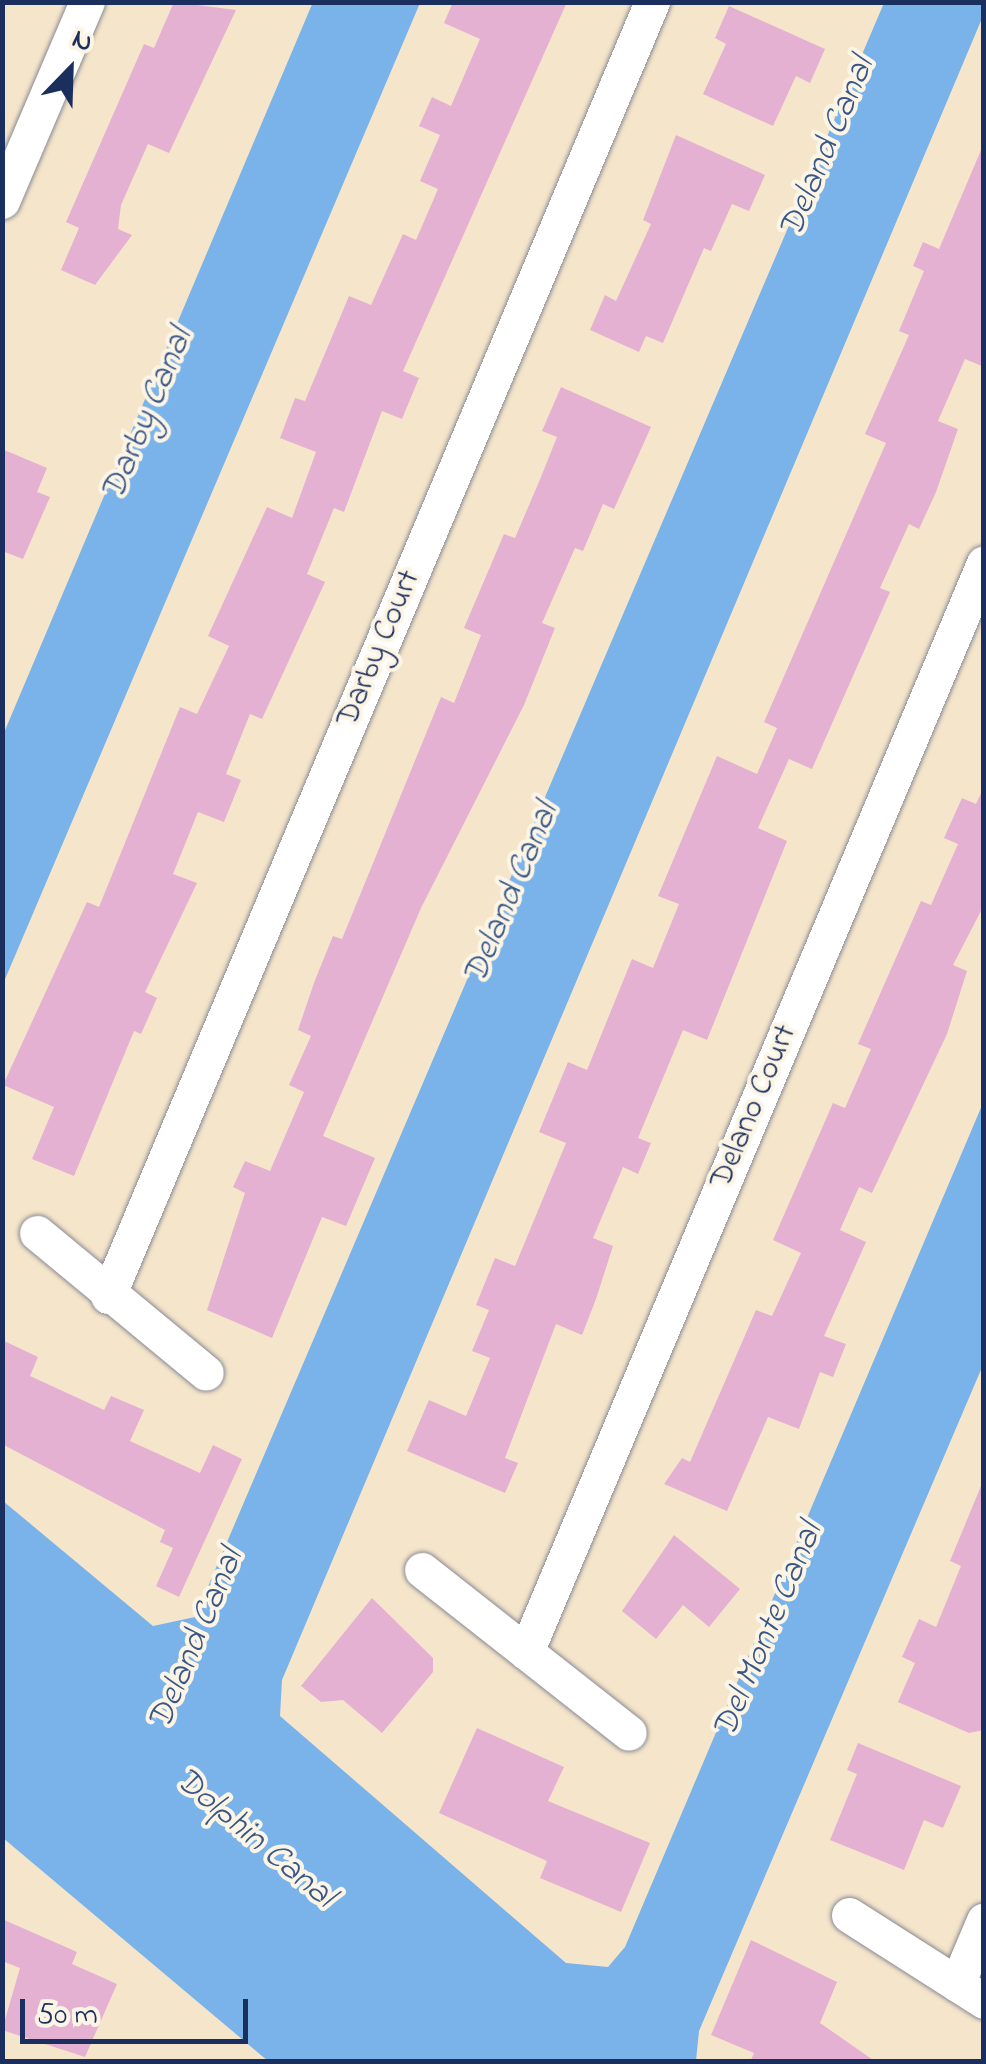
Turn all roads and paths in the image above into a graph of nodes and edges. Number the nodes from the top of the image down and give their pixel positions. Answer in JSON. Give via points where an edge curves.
{"nodes":[{"id":1,"x":87,"y":2,"type":"edge"},
{"id":2,"x":652,"y":2,"type":"edge"},
{"id":3,"x":2,"y":201,"type":"edge"},
{"id":4,"x":984,"y":563,"type":"edge"},
{"id":5,"x":37,"y":1233,"type":"dead end"},
{"id":6,"x":108,"y":1296,"type":"junction"},
{"id":7,"x":206,"y":1373,"type":"dead end"},
{"id":8,"x":422,"y":1570,"type":"dead end"},
{"id":9,"x":526,"y":1652,"type":"junction"},
{"id":10,"x":629,"y":1733,"type":"dead end"},
{"id":11,"x":849,"y":1916,"type":"dead end"},
{"id":12,"x":984,"y":1920,"type":"edge"},
{"id":13,"x":970,"y":1992,"type":"edge"}],
"edges":[{"from":1,"to":3,"type":"street"},
{"from":2,"to":6,"type":"street","name":"Darby Court"},
{"from":4,"to":9,"type":"street","name":"Delano Court"},
{"from":5,"to":6,"type":"street"},
{"from":6,"to":7,"type":"street"},
{"from":8,"to":9,"type":"street"},
{"from":9,"to":10,"type":"street"},
{"from":11,"to":13,"type":"street"},
{"from":12,"to":13,"type":"street"}]}
